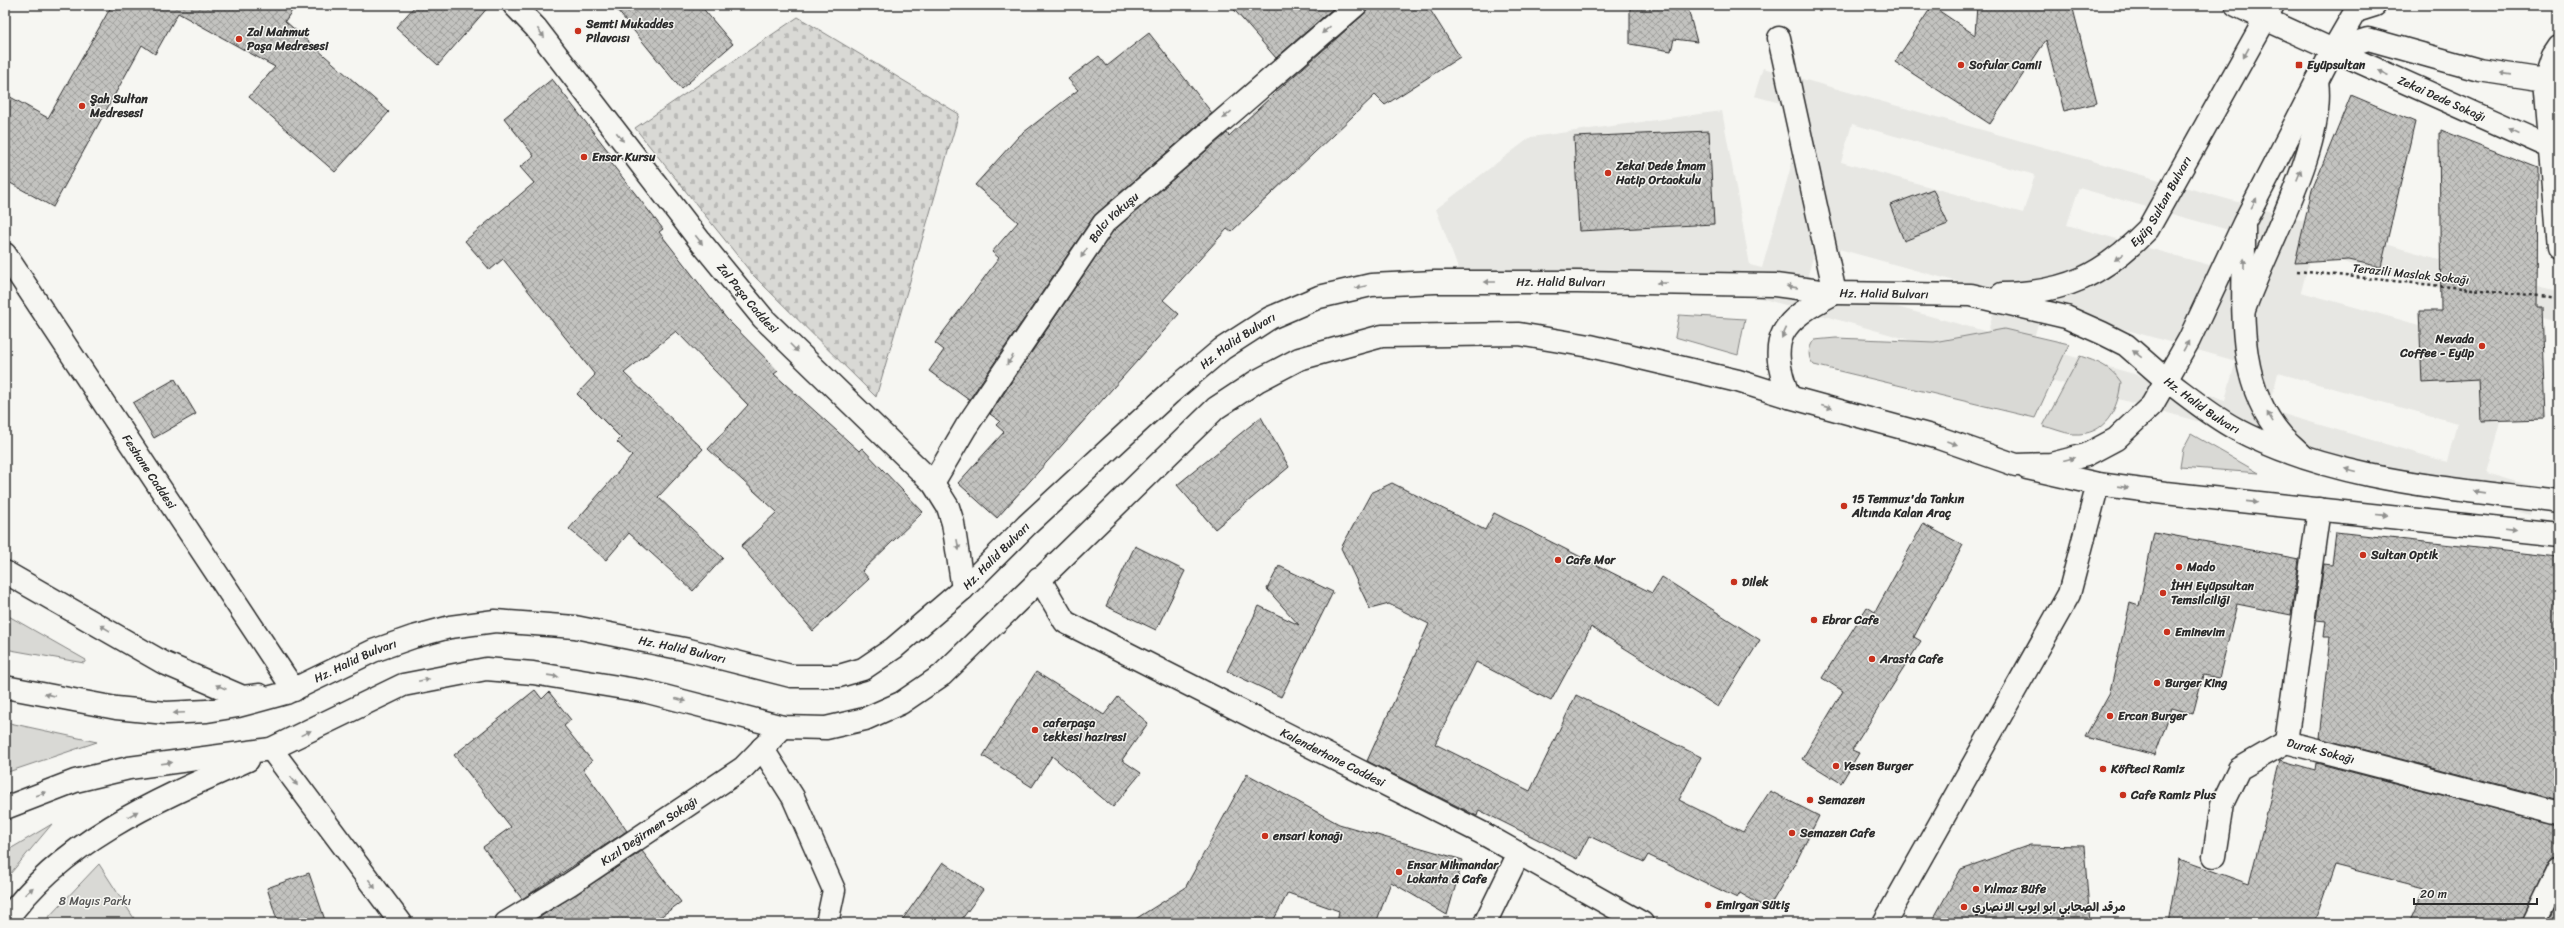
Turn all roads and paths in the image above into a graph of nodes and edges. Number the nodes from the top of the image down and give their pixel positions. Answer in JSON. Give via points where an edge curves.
{"nodes":[{"id":1,"x":514,"y":5,"type":"edge"},
{"id":2,"x":1356,"y":5,"type":"edge"},
{"id":3,"x":2236,"y":5,"type":"edge"},
{"id":4,"x":2364,"y":7,"type":"edge"},
{"id":5,"x":2269,"y":12,"type":"edge"},
{"id":6,"x":1779,"y":38,"type":"dead end"},
{"id":7,"x":2559,"y":46,"type":"edge"},
{"id":8,"x":2333,"y":50,"type":"junction"},
{"id":9,"x":2545,"y":80,"type":"junction"},
{"id":10,"x":2318,"y":81,"type":"junction"},
{"id":11,"x":2550,"y":147,"type":"junction"},
{"id":12,"x":2244,"y":223,"type":"junction"},
{"id":13,"x":2559,"y":247,"type":"edge"},
{"id":14,"x":5,"y":254,"type":"edge"},
{"id":15,"x":2262,"y":268,"type":"junction"},
{"id":16,"x":1835,"y":293,"type":"junction"},
{"id":17,"x":1971,"y":295,"type":"junction"},
{"id":18,"x":2559,"y":298,"type":"edge"},
{"id":19,"x":2242,"y":314,"type":"junction"},
{"id":20,"x":2166,"y":380,"type":"junction"},
{"id":21,"x":1789,"y":397,"type":"junction"},
{"id":22,"x":2304,"y":457,"type":"junction"},
{"id":23,"x":2016,"y":465,"type":"junction"},
{"id":24,"x":933,"y":483,"type":"junction"},
{"id":25,"x":2098,"y":484,"type":"junction"},
{"id":26,"x":2559,"y":502,"type":"edge"},
{"id":27,"x":2319,"y":509,"type":"junction"},
{"id":28,"x":2559,"y":535,"type":"edge"},
{"id":29,"x":5,"y":572,"type":"edge"},
{"id":30,"x":1039,"y":578,"type":"junction"},
{"id":31,"x":963,"y":590,"type":"junction"},
{"id":32,"x":5,"y":687,"type":"edge"},
{"id":33,"x":290,"y":691,"type":"junction"},
{"id":34,"x":783,"y":727,"type":"junction"},
{"id":35,"x":2286,"y":742,"type":"junction"},
{"id":36,"x":762,"y":748,"type":"junction"},
{"id":37,"x":271,"y":749,"type":"junction"},
{"id":38,"x":5,"y":808,"type":"edge"},
{"id":39,"x":2559,"y":813,"type":"edge"},
{"id":40,"x":1519,"y":853,"type":"junction"},
{"id":41,"x":2214,"y":856,"type":"dead end"},
{"id":42,"x":2559,"y":869,"type":"edge"},
{"id":43,"x":5,"y":922,"type":"edge"},
{"id":44,"x":401,"y":923,"type":"edge"},
{"id":45,"x":506,"y":923,"type":"edge"},
{"id":46,"x":827,"y":923,"type":"edge"},
{"id":47,"x":1485,"y":923,"type":"edge"},
{"id":48,"x":1642,"y":923,"type":"edge"},
{"id":49,"x":1884,"y":923,"type":"edge"},
{"id":50,"x":2533,"y":923,"type":"edge"}],
"edges":[{"from":1,"to":24,"type":"main road","name":"Zal Paşa Caddesi","one_way":true,"via":[[536,28],[695,235],[763,318]]},
{"from":2,"to":24,"type":"main road","name":"Balcı Yokuşu","one_way":true,"via":[[1104,223],[966,427]]},
{"from":3,"to":5,"type":"main road"},
{"from":4,"to":8,"type":"main road"},
{"from":5,"to":8,"type":"main road","name":"Zekai Dede Sokağı"},
{"from":5,"to":17,"type":"main road","name":"Eyüp Sultan Bulvarı","one_way":true,"via":[[2148,229],[2128,250],[2099,271],[2064,287],[2023,294]]},
{"from":6,"to":16,"type":"main road"},
{"from":7,"to":9,"type":"main road"},
{"from":9,"to":8,"type":"main road","one_way":true,"via":[[2479,70],[2368,39]]},
{"from":8,"to":10,"type":"main road"},
{"from":11,"to":8,"type":"main road","name":"Zekai Dede Sokağı","one_way":true},
{"from":9,"to":11,"type":"main road"},
{"from":12,"to":10,"type":"main road","one_way":true},
{"from":15,"to":10,"type":"main road","one_way":true,"via":[[2302,168],[2320,101]]},
{"from":11,"to":13,"type":"main road"},
{"from":19,"to":12,"type":"main road","one_way":true},
{"from":20,"to":12,"type":"main road","one_way":true,"via":[[2189,340]]},
{"from":14,"to":33,"type":"main road","name":"Feshane Caddesi"},
{"from":15,"to":18,"type":"path","name":"Terazili Maslak Sokağı"},
{"from":15,"to":19,"type":"main road"},
{"from":16,"to":17,"type":"main road","name":"Hz. Halid Bulvarı"},
{"from":16,"to":21,"type":"main road","one_way":true,"via":[[1805,309],[1785,330],[1777,356]]},
{"from":16,"to":31,"type":"main road","name":"Hz. Halid Bulvarı","one_way":true,"via":[[1774,285],[1435,282],[1371,285],[1319,297],[1270,318],[1222,348],[1027,525]]},
{"from":20,"to":17,"type":"main road","name":"Hz. Halid Bulvarı","one_way":true,"via":[[2126,345],[2066,317]]},
{"from":22,"to":19,"type":"main road","one_way":true,"via":[[2282,435],[2269,416],[2258,392],[2247,356]]},
{"from":20,"to":22,"type":"main road","name":"Hz. Halid Bulvarı","via":[[2231,426]]},
{"from":23,"to":20,"type":"main road","one_way":true,"via":[[2051,464],[2086,455],[2116,440],[2152,405]]},
{"from":21,"to":23,"type":"main road","one_way":true,"via":[[1939,438]]},
{"from":21,"to":30,"type":"main road","via":[[1738,381],[1590,346],[1519,334],[1382,336],[1299,359],[1257,381],[1216,408]]},
{"from":26,"to":22,"type":"main road","name":"Hz. Halid Bulvarı","one_way":true,"via":[[2379,477]]},
{"from":23,"to":25,"type":"main road"},
{"from":24,"to":31,"type":"main road","name":"Zal Paşa Caddesi","one_way":true,"via":[[948,507],[953,523]]},
{"from":25,"to":27,"type":"main road","one_way":true},
{"from":25,"to":49,"type":"main road","via":[[2070,594]]},
{"from":27,"to":28,"type":"main road","one_way":true},
{"from":27,"to":35,"type":"main road","name":"Durak Sokağı"},
{"from":33,"to":29,"type":"main road","one_way":true,"via":[[243,697],[164,663]]},
{"from":30,"to":34,"type":"main road","via":[[942,675],[901,703],[865,719],[826,728]]},
{"from":30,"to":40,"type":"main road","name":"Kalenderhane Caddesi","via":[[1065,622]]},
{"from":31,"to":33,"type":"main road","name":"Hz. Halid Bulvarı","via":[[894,648],[862,669],[839,676],[791,676],[689,650],[575,627],[495,621],[450,627],[413,637],[373,651]]},
{"from":33,"to":32,"type":"main road","name":"Hz. Halid Bulvarı","one_way":true,"via":[[238,706],[166,713],[116,708]]},
{"from":34,"to":36,"type":"main road","name":"Kızıl Değirmen Sokağı"},
{"from":37,"to":34,"type":"main road","one_way":true,"via":[[403,685],[486,669],[533,673],[648,692]]},
{"from":35,"to":39,"type":"main road","name":"Durak Sokağı"},
{"from":35,"to":41,"type":"main road","via":[[2239,769],[2222,804]]},
{"from":36,"to":45,"type":"main road","name":"Kızıl Değirmen Sokağı","via":[[743,768],[570,884]]},
{"from":36,"to":46,"type":"main road","via":[[793,798],[834,890]]},
{"from":38,"to":37,"type":"main road","one_way":true,"via":[[75,781],[129,768]]},
{"from":43,"to":37,"type":"main road","one_way":true,"via":[[23,896],[71,852],[134,814],[196,782]]},
{"from":37,"to":44,"type":"main road","one_way":true},
{"from":40,"to":47,"type":"main road"},
{"from":40,"to":48,"type":"main road","name":"Kalenderhane Caddesi"},
{"from":42,"to":50,"type":"main road"}]}
